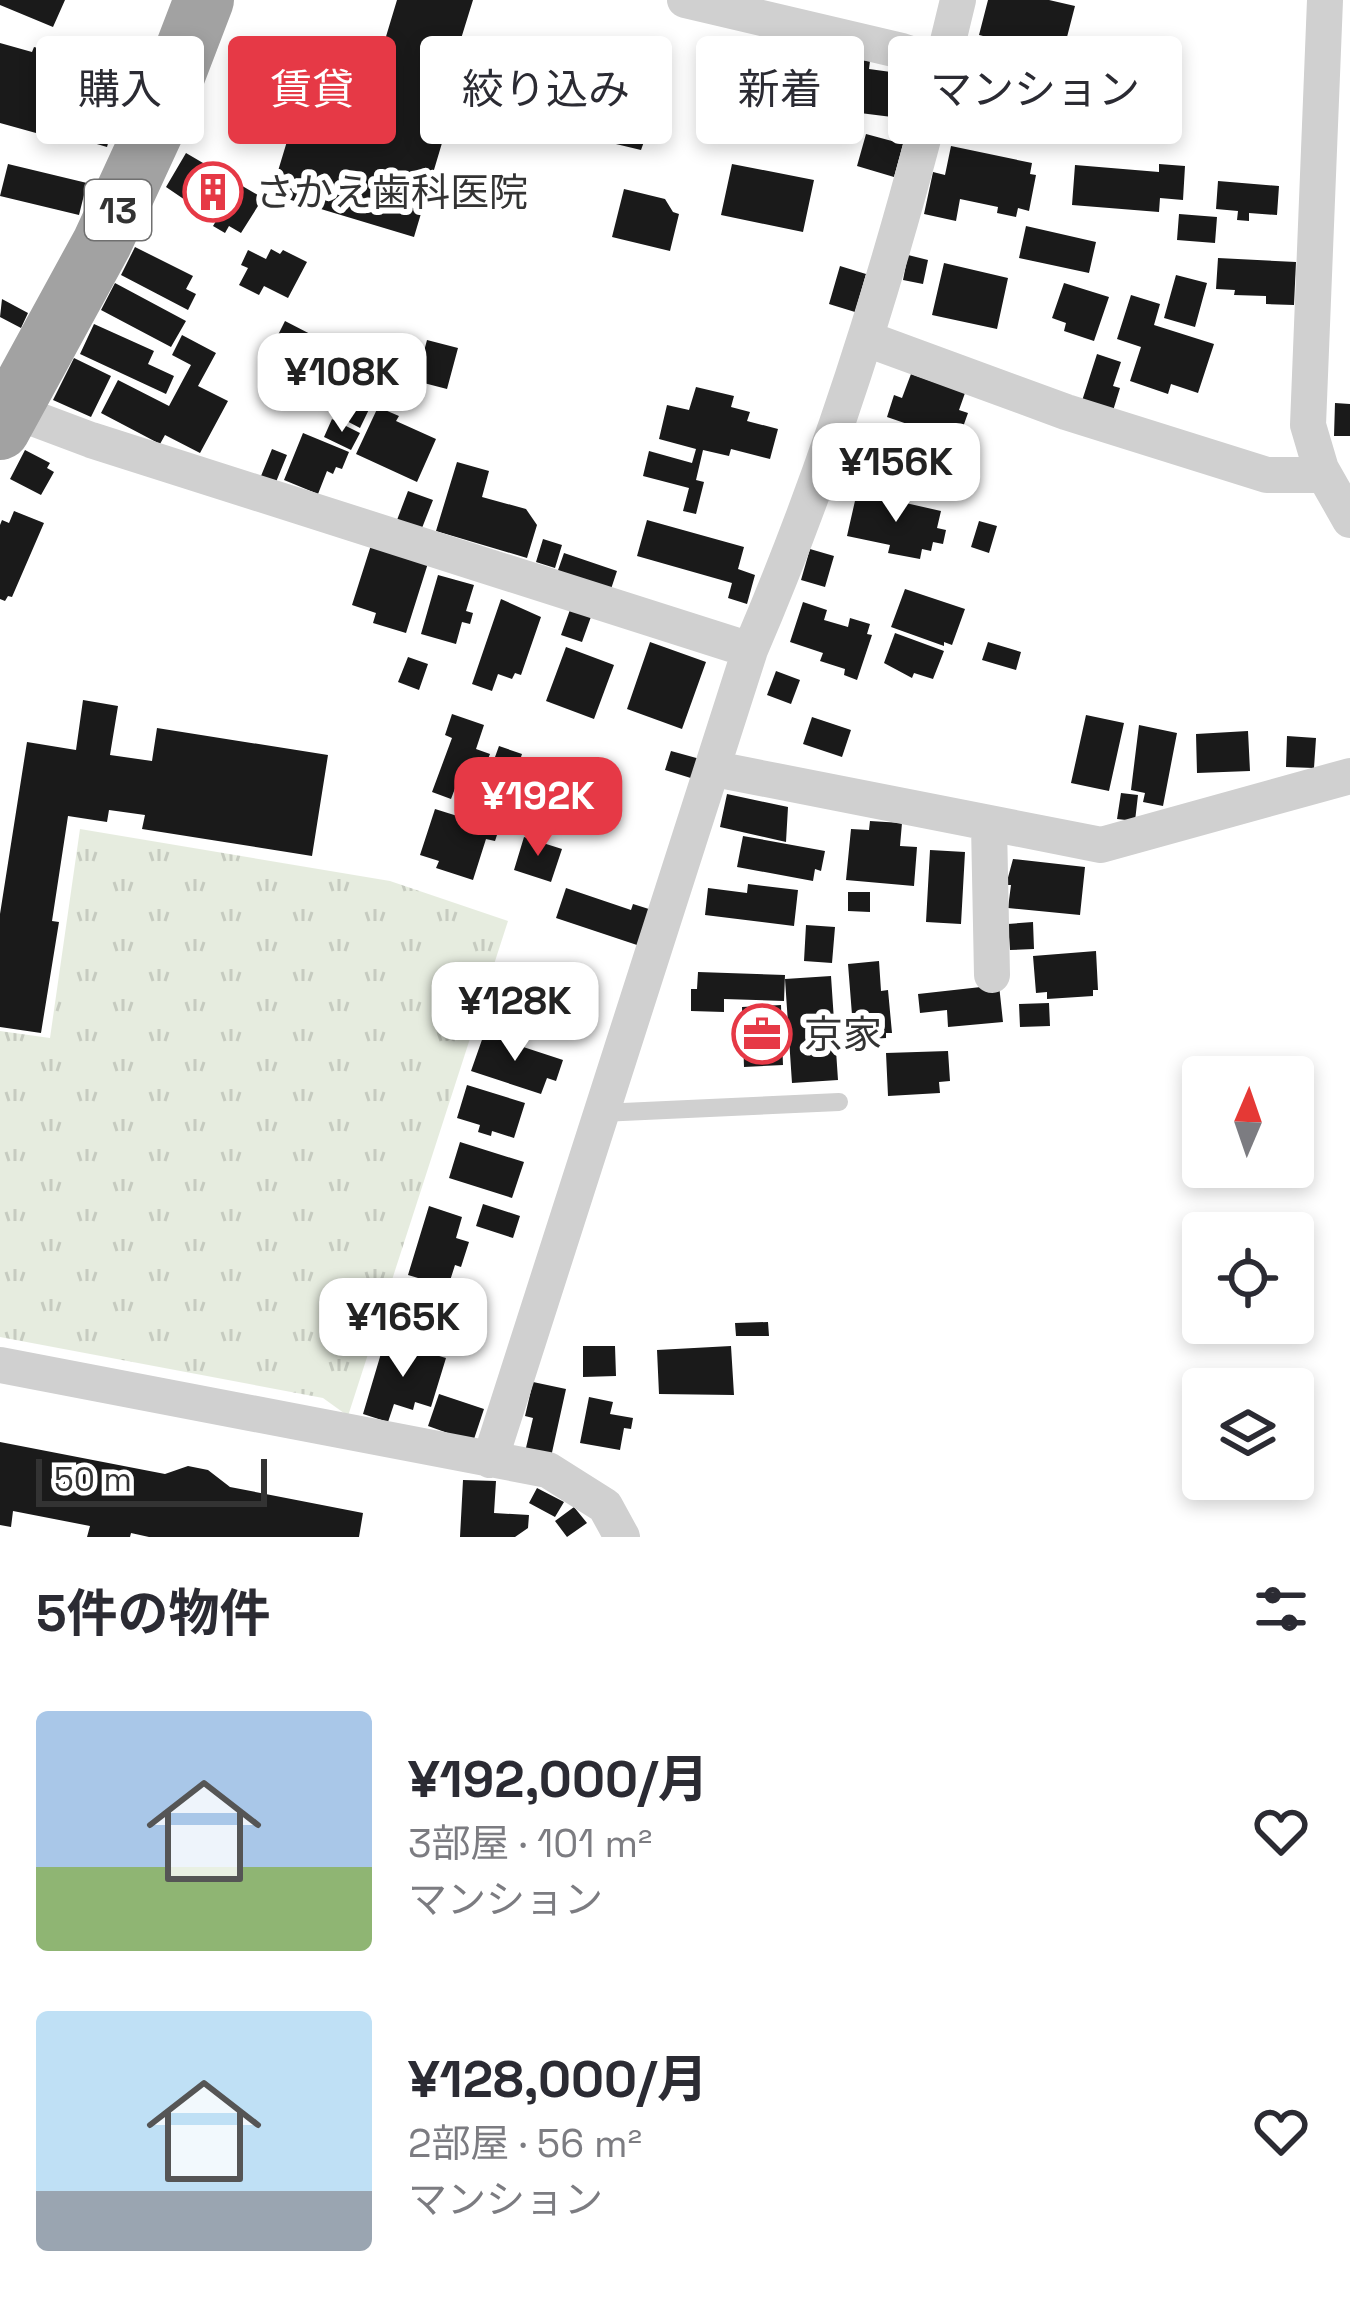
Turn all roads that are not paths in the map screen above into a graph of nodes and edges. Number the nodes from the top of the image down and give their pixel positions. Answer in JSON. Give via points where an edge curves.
{"nodes":[{"id":1,"x":204,"y":0,"type":"edge"},
{"id":2,"x":686,"y":0,"type":"edge"},
{"id":3,"x":958,"y":0,"type":"edge"},
{"id":4,"x":1325,"y":0,"type":"edge"},
{"id":5,"x":949,"y":36,"type":"edge"},
{"id":6,"x":888,"y":48,"type":"edge"},
{"id":7,"x":920,"y":144,"type":"edge"},
{"id":8,"x":866,"y":338,"type":"junction"},
{"id":9,"x":6,"y":420,"type":"edge"},
{"id":10,"x":1324,"y":475,"type":"junction"},
{"id":11,"x":1350,"y":520,"type":"edge"},
{"id":12,"x":750,"y":650,"type":"junction"},
{"id":13,"x":715,"y":770,"type":"junction"},
{"id":14,"x":1350,"y":776,"type":"edge"},
{"id":15,"x":989,"y":825,"type":"junction"},
{"id":16,"x":992,"y":975,"type":"dead end"},
{"id":17,"x":839,"y":1102,"type":"dead end"},
{"id":18,"x":601,"y":1113,"type":"junction"},
{"id":19,"x":0,"y":1365,"type":"edge"},
{"id":20,"x":490,"y":1460,"type":"junction"},
{"id":21,"x":622,"y":1537,"type":"edge"}],
"edges":[{"from":1,"to":9,"type":"highway","number":"13","via":[[102,243]]},
{"from":2,"to":6,"type":"street"},
{"from":3,"to":5,"type":"street"},
{"from":4,"to":10,"type":"street","via":[[1308,425]]},
{"from":7,"to":8,"type":"street"},
{"from":8,"to":10,"type":"street","via":[[1267,475]]},
{"from":8,"to":12,"type":"street","via":[[798,539]]},
{"from":9,"to":12,"type":"street"},
{"from":10,"to":11,"type":"street"},
{"from":12,"to":13,"type":"street"},
{"from":13,"to":15,"type":"street"},
{"from":13,"to":18,"type":"street"},
{"from":14,"to":15,"type":"street","via":[[1101,845]]},
{"from":15,"to":16,"type":"street"},
{"from":17,"to":18,"type":"lane"},
{"from":18,"to":20,"type":"street"},
{"from":19,"to":20,"type":"street"},
{"from":20,"to":21,"type":"street","via":[[548,1470],[605,1506]]}]}
